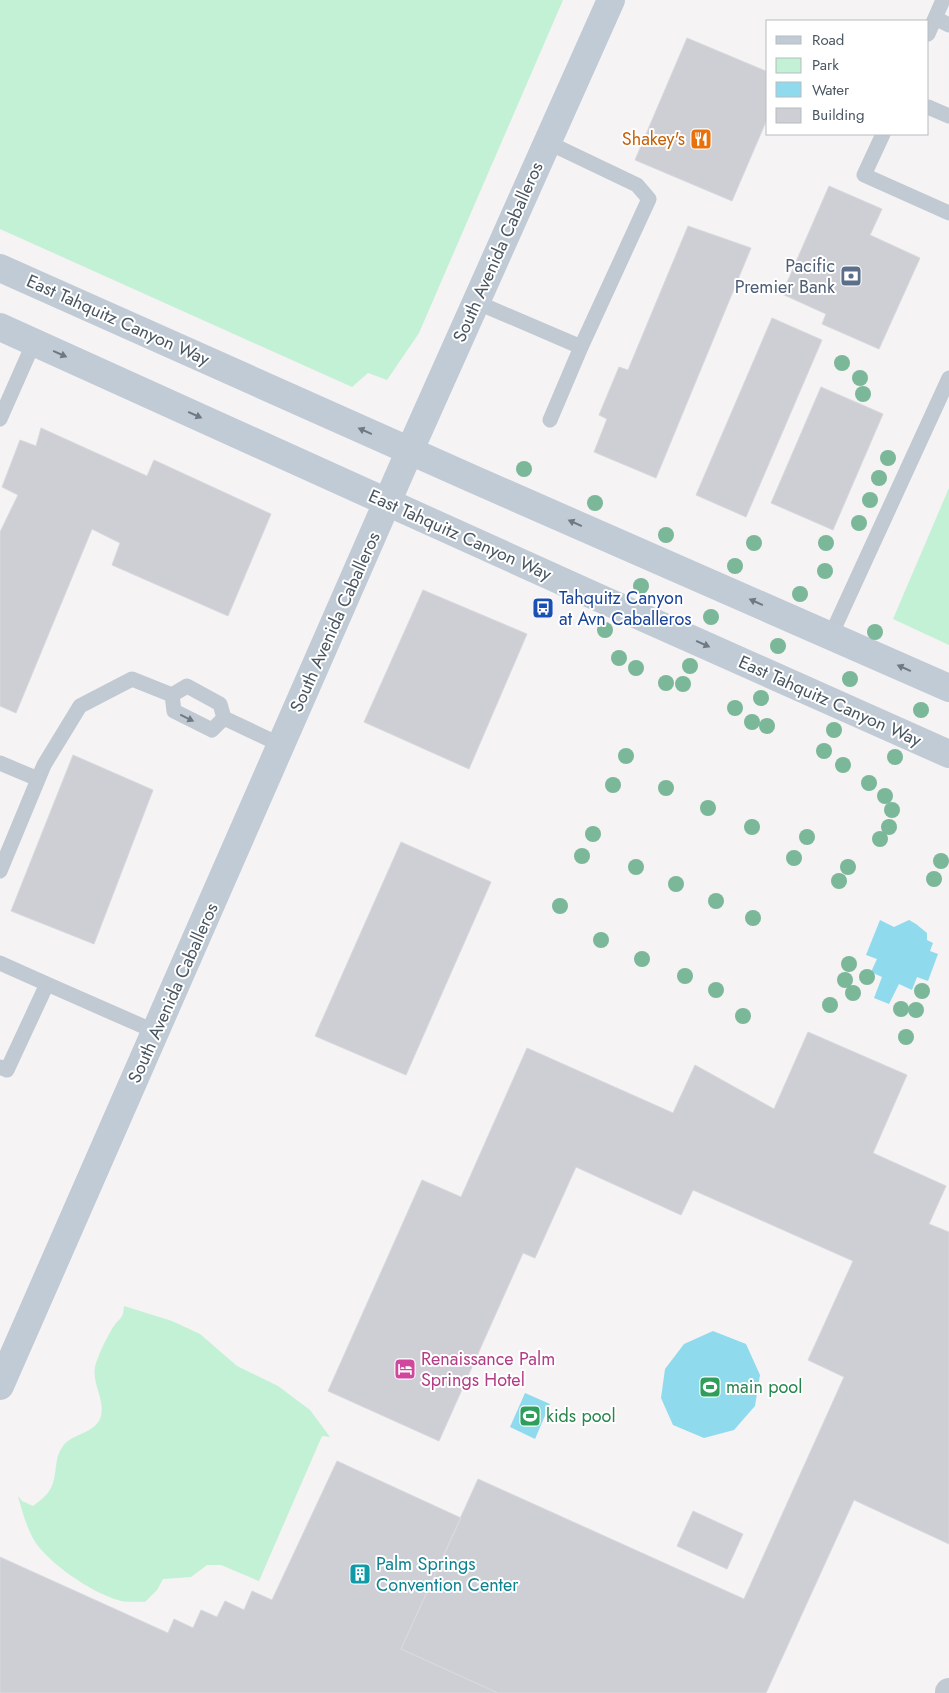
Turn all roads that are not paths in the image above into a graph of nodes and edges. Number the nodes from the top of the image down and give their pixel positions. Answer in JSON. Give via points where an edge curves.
{"nodes":[{"id":1,"x":611,"y":0,"type":"edge"},
{"id":2,"x":943,"y":0,"type":"edge"},
{"id":3,"x":935,"y":18,"type":"junction"},
{"id":4,"x":949,"y":25,"type":"edge"},
{"id":5,"x":929,"y":32,"type":"edge"},
{"id":6,"x":929,"y":107,"type":"edge"},
{"id":7,"x":949,"y":116,"type":"edge"},
{"id":8,"x":883,"y":135,"type":"edge"},
{"id":9,"x":547,"y":142,"type":"junction"},
{"id":10,"x":949,"y":213,"type":"edge"},
{"id":11,"x":0,"y":268,"type":"edge"},
{"id":12,"x":476,"y":302,"type":"junction"},
{"id":13,"x":0,"y":327,"type":"edge"},
{"id":14,"x":34,"y":342,"type":"junction"},
{"id":15,"x":581,"y":347,"type":"junction"},
{"id":16,"x":949,"y":378,"type":"edge"},
{"id":17,"x":0,"y":419,"type":"edge"},
{"id":18,"x":550,"y":420,"type":"dead end"},
{"id":19,"x":410,"y":450,"type":"junction"},
{"id":20,"x":387,"y":502,"type":"junction"},
{"id":21,"x":831,"y":635,"type":"junction"},
{"id":22,"x":949,"y":688,"type":"edge"},
{"id":23,"x":172,"y":695,"type":"junction"},
{"id":24,"x":224,"y":718,"type":"junction"},
{"id":25,"x":281,"y":744,"type":"junction"},
{"id":26,"x":949,"y":754,"type":"edge"},
{"id":27,"x":0,"y":763,"type":"edge"},
{"id":28,"x":38,"y":779,"type":"junction"},
{"id":29,"x":2,"y":862,"type":"edge"},
{"id":30,"x":0,"y":963,"type":"edge"},
{"id":31,"x":47,"y":984,"type":"junction"},
{"id":32,"x":156,"y":1032,"type":"junction"},
{"id":33,"x":0,"y":1067,"type":"edge"},
{"id":34,"x":0,"y":1386,"type":"edge"}],
"edges":[{"from":1,"to":9,"type":"main road","name":"South Avenida Caballeros"},
{"from":2,"to":3,"type":"lane"},
{"from":3,"to":4,"type":"lane"},
{"from":3,"to":5,"type":"lane"},
{"from":6,"to":7,"type":"lane"},
{"from":8,"to":10,"type":"lane","via":[[864,175]]},
{"from":9,"to":12,"type":"main road","name":"South Avenida Caballeros"},
{"from":9,"to":15,"type":"lane","via":[[638,185],[648,199]]},
{"from":19,"to":11,"type":"main road","name":"East Tahquitz Canyon Way","one_way":true},
{"from":12,"to":15,"type":"lane"},
{"from":12,"to":19,"type":"main road","name":"South Avenida Caballeros"},
{"from":13,"to":14,"type":"main road","name":"East Tahquitz Canyon Way"},
{"from":14,"to":17,"type":"lane"},
{"from":14,"to":20,"type":"main road","name":"East Tahquitz Canyon Way","one_way":true},
{"from":15,"to":18,"type":"lane"},
{"from":16,"to":21,"type":"lane"},
{"from":19,"to":20,"type":"main road","name":"South Avenida Caballeros"},
{"from":21,"to":19,"type":"main road","name":"East Tahquitz Canyon Way","one_way":true},
{"from":20,"to":25,"type":"main road","name":"South Avenida Caballeros"},
{"from":20,"to":26,"type":"main road","name":"East Tahquitz Canyon Way","one_way":true},
{"from":22,"to":21,"type":"main road","name":"East Tahquitz Canyon Way","one_way":true},
{"from":23,"to":24,"type":"lane","via":[[187,686],[220,704]]},
{"from":23,"to":24,"type":"lane","one_way":true,"via":[[174,711],[212,730]]},
{"from":23,"to":28,"type":"lane","via":[[132,679],[80,706]]},
{"from":24,"to":25,"type":"lane"},
{"from":25,"to":32,"type":"main road","name":"South Avenida Caballeros"},
{"from":27,"to":28,"type":"lane"},
{"from":28,"to":29,"type":"lane"},
{"from":30,"to":31,"type":"lane"},
{"from":31,"to":32,"type":"lane"},
{"from":31,"to":33,"type":"lane","via":[[7,1070]]},
{"from":32,"to":34,"type":"main road","name":"South Avenida Caballeros"}]}
